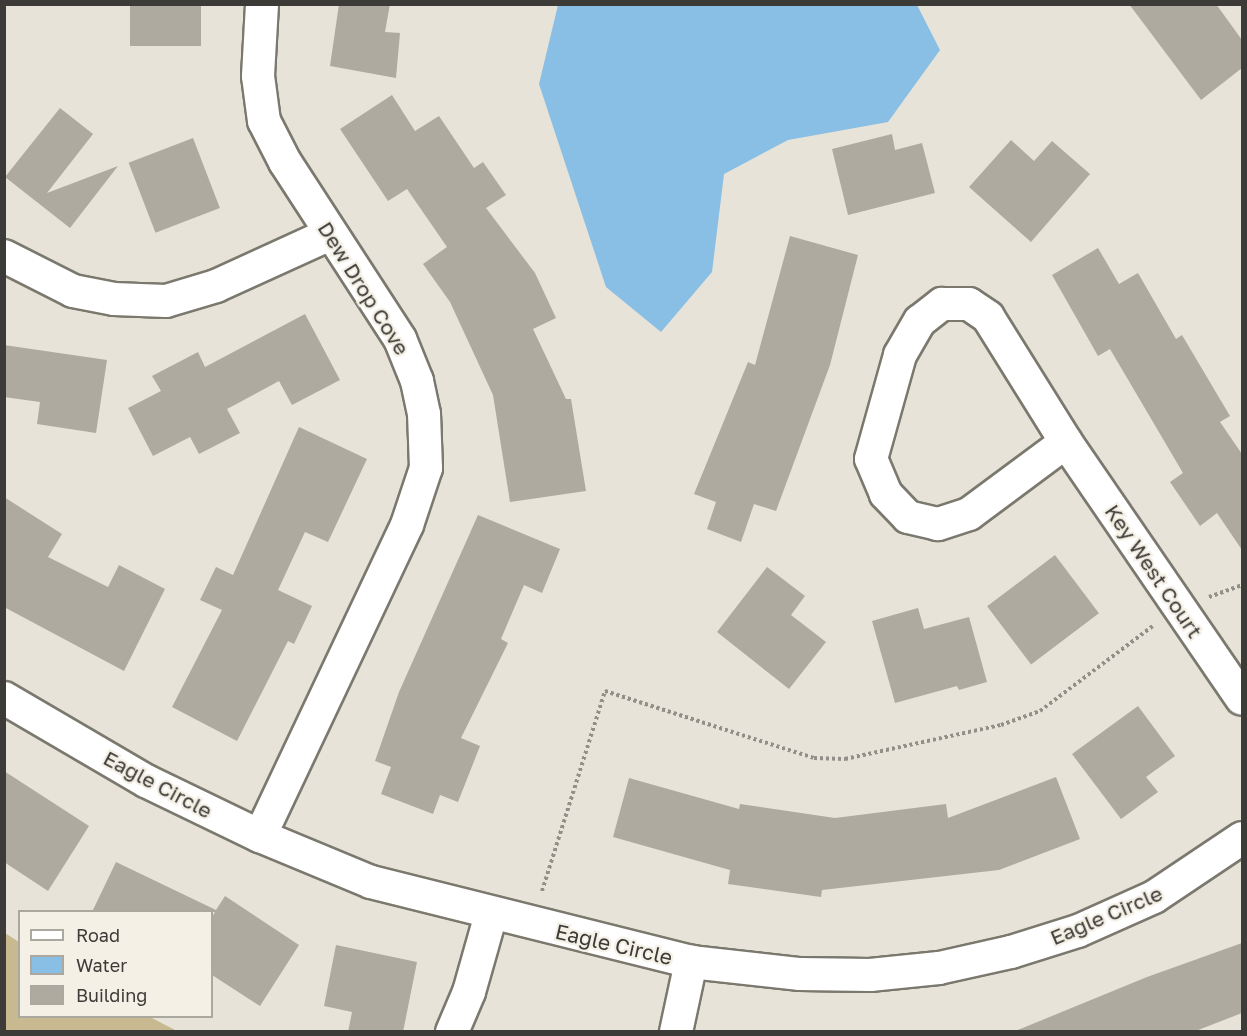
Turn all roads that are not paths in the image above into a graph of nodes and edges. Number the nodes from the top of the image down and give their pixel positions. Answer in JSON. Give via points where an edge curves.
{"nodes":[{"id":1,"x":262,"y":4,"type":"edge"},
{"id":2,"x":330,"y":234,"type":"junction"},
{"id":3,"x":4,"y":256,"type":"edge"},
{"id":4,"x":1066,"y":442,"type":"junction"},
{"id":5,"x":4,"y":698,"type":"edge"},
{"id":6,"x":1242,"y":699,"type":"edge"},
{"id":7,"x":260,"y":837,"type":"junction"},
{"id":8,"x":1242,"y":838,"type":"edge"},
{"id":9,"x":491,"y":914,"type":"junction"},
{"id":10,"x":691,"y":962,"type":"junction"},
{"id":11,"x":452,"y":1032,"type":"edge"},
{"id":12,"x":676,"y":1032,"type":"edge"}],
"edges":[{"from":1,"to":2,"type":"street","name":"Dew Drop Cove","via":[[258,76],[264,121]]},
{"from":2,"to":3,"type":"street","via":[[216,286],[166,301],[114,299],[73,291]]},
{"from":2,"to":7,"type":"street","name":"Dew Drop Cove","via":[[400,339],[419,392],[426,468],[407,525]]},
{"from":4,"to":4,"type":"street","name":"Key West Court","via":[[988,317],[969,303],[942,303],[920,321],[900,355],[871,459],[886,494],[908,517],[938,524],[969,514]]},
{"from":4,"to":6,"type":"street","name":"Key West Court"},
{"from":5,"to":7,"type":"street","name":"Eagle Circle","via":[[146,781]]},
{"from":7,"to":9,"type":"street","name":"Eagle Circle","via":[[371,882]]},
{"from":8,"to":10,"type":"street","name":"Eagle Circle","via":[[1154,897],[1077,931],[939,968],[870,975],[800,974]]},
{"from":9,"to":10,"type":"street","name":"Eagle Circle"},
{"from":9,"to":11,"type":"street","via":[[469,992]]},
{"from":10,"to":12,"type":"street"}]}
